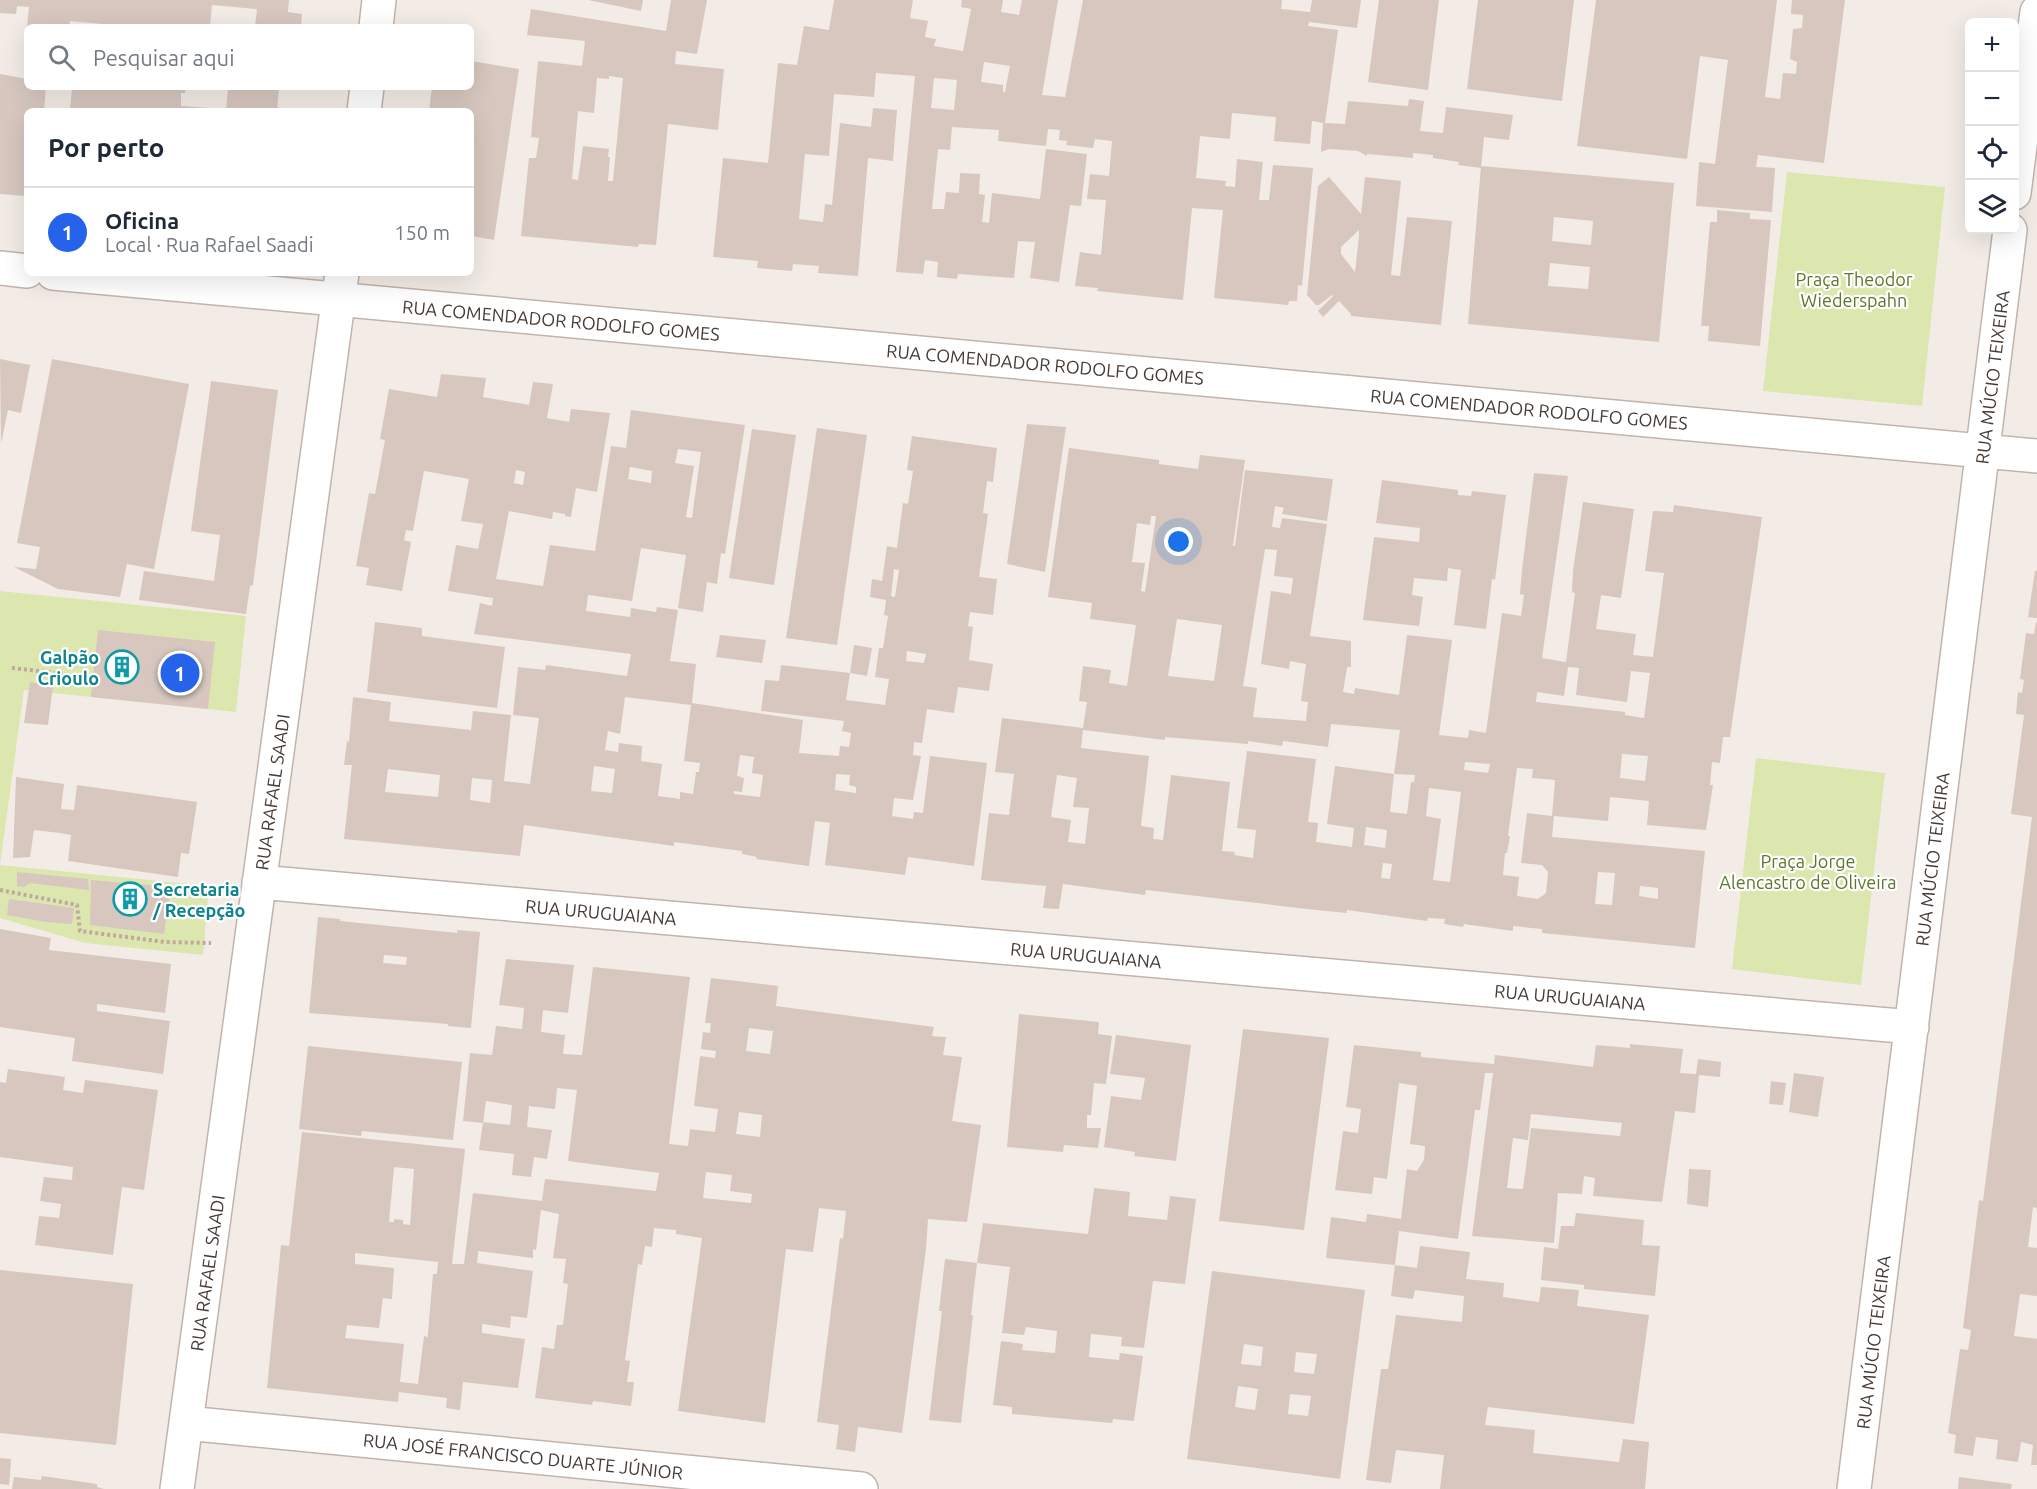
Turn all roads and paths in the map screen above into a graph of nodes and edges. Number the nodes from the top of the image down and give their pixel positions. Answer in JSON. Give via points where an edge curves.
{"nodes":[{"id":1,"x":379,"y":0,"type":"edge"},
{"id":2,"x":2037,"y":12,"type":"edge"},
{"id":3,"x":376,"y":24,"type":"edge"},
{"id":4,"x":368,"y":90,"type":"edge"},
{"id":5,"x":364,"y":108,"type":"edge"},
{"id":6,"x":2016,"y":180,"type":"edge"},
{"id":7,"x":2010,"y":234,"type":"edge"},
{"id":8,"x":0,"y":268,"type":"edge"},
{"id":9,"x":24,"y":271,"type":"edge"},
{"id":10,"x":119,"y":276,"type":"edge"},
{"id":11,"x":340,"y":286,"type":"edge"},
{"id":12,"x":1983,"y":451,"type":"junction"},
{"id":13,"x":2037,"y":456,"type":"edge"},
{"id":14,"x":12,"y":668,"type":"dead end"},
{"id":15,"x":66,"y":674,"type":"dead end"},
{"id":16,"x":260,"y":882,"type":"junction"},
{"id":17,"x":0,"y":890,"type":"edge"},
{"id":18,"x":251,"y":946,"type":"junction"},
{"id":19,"x":1912,"y":1027,"type":"junction"},
{"id":20,"x":186,"y":1423,"type":"junction"},
{"id":21,"x":177,"y":1489,"type":"edge"},
{"id":22,"x":861,"y":1489,"type":"edge"},
{"id":23,"x":1854,"y":1489,"type":"edge"}],
"edges":[{"from":1,"to":3,"type":"street"},
{"from":2,"to":6,"type":"street"},
{"from":4,"to":5,"type":"street"},
{"from":7,"to":12,"type":"street","name":"RUA MÚCIO TEIXEIRA"},
{"from":8,"to":9,"type":"street"},
{"from":10,"to":11,"type":"street","name":"RUA COMENDADOR RODOLFO GOMES"},
{"from":11,"to":12,"type":"street","name":"RUA COMENDADOR RODOLFO GOMES"},
{"from":11,"to":16,"type":"street","name":"RUA RAFAEL SAADI"},
{"from":12,"to":13,"type":"street","name":"RUA COMENDADOR RODOLFO GOMES"},
{"from":12,"to":19,"type":"street","name":"RUA MÚCIO TEIXEIRA"},
{"from":14,"to":15,"type":"path"},
{"from":16,"to":18,"type":"street","name":"RUA RAFAEL SAADI"},
{"from":16,"to":19,"type":"street","name":"RUA URUGUAIANA"},
{"from":17,"to":18,"type":"path","via":[[77,905],[80,931],[165,942]]},
{"from":18,"to":20,"type":"street","name":"RUA RAFAEL SAADI"},
{"from":19,"to":23,"type":"street","name":"RUA MÚCIO TEIXEIRA"},
{"from":20,"to":21,"type":"street","name":"RUA RAFAEL SAADI"},
{"from":20,"to":22,"type":"street","name":"RUA JOSÉ FRANCISCO DUARTE JÚNIOR"}]}
